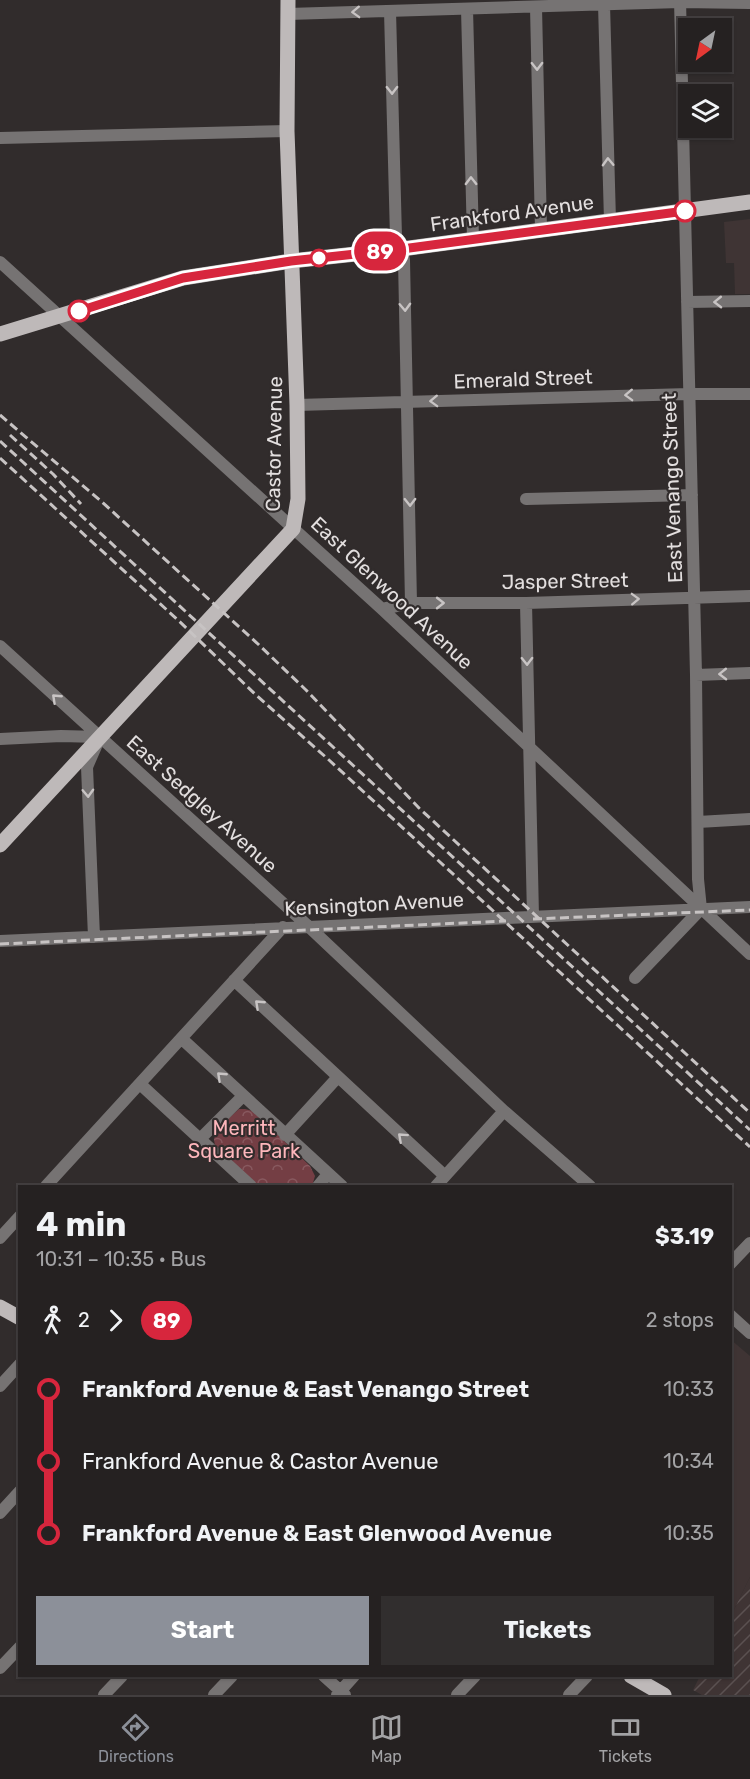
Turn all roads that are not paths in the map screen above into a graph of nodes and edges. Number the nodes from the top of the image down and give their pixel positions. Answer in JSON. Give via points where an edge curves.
{"nodes":[{"id":1,"x":680,"y":1,"type":"edge"},
{"id":2,"x":750,"y":3,"type":"edge"},
{"id":3,"x":604,"y":4,"type":"junction"},
{"id":4,"x":288,"y":7,"type":"edge"},
{"id":5,"x":536,"y":7,"type":"junction"},
{"id":6,"x":467,"y":9,"type":"junction"},
{"id":7,"x":390,"y":11,"type":"junction"},
{"id":8,"x":287,"y":131,"type":"junction"},
{"id":9,"x":0,"y":138,"type":"edge"},
{"id":10,"x":750,"y":202,"type":"edge"},
{"id":11,"x":685,"y":211,"type":"junction"},
{"id":12,"x":610,"y":221,"type":"junction"},
{"id":13,"x":541,"y":230,"type":"junction"},
{"id":14,"x":473,"y":239,"type":"junction"},
{"id":15,"x":402,"y":249,"type":"junction"},
{"id":16,"x":291,"y":261,"type":"junction"},
{"id":17,"x":0,"y":262,"type":"edge"},
{"id":18,"x":750,"y":301,"type":"edge"},
{"id":19,"x":687,"y":302,"type":"junction"},
{"id":20,"x":60,"y":316,"type":"junction"},
{"id":21,"x":0,"y":334,"type":"edge"},
{"id":22,"x":689,"y":394,"type":"junction"},
{"id":23,"x":750,"y":394,"type":"edge"},
{"id":24,"x":408,"y":402,"type":"junction"},
{"id":25,"x":297,"y":405,"type":"junction"},
{"id":26,"x":692,"y":495,"type":"junction"},
{"id":27,"x":526,"y":499,"type":"dead end"},
{"id":28,"x":293,"y":529,"type":"junction"},
{"id":29,"x":750,"y":596,"type":"edge"},
{"id":30,"x":694,"y":597,"type":"junction"},
{"id":31,"x":411,"y":603,"type":"junction"},
{"id":32,"x":526,"y":603,"type":"junction"},
{"id":33,"x":382,"y":609,"type":"junction"},
{"id":34,"x":0,"y":646,"type":"edge"},
{"id":35,"x":750,"y":673,"type":"edge"},
{"id":36,"x":696,"y":675,"type":"junction"},
{"id":37,"x":99,"y":737,"type":"junction"},
{"id":38,"x":0,"y":739,"type":"edge"},
{"id":39,"x":530,"y":747,"type":"junction"},
{"id":40,"x":750,"y":819,"type":"edge"},
{"id":41,"x":698,"y":822,"type":"junction"},
{"id":42,"x":0,"y":845,"type":"edge"},
{"id":43,"x":750,"y":907,"type":"edge"},
{"id":44,"x":700,"y":909,"type":"junction"},
{"id":45,"x":533,"y":916,"type":"junction"},
{"id":46,"x":308,"y":926,"type":"junction"},
{"id":47,"x":283,"y":927,"type":"junction"},
{"id":48,"x":94,"y":937,"type":"junction"},
{"id":49,"x":0,"y":941,"type":"edge"},
{"id":50,"x":750,"y":954,"type":"edge"},
{"id":51,"x":635,"y":978,"type":"dead end"},
{"id":52,"x":234,"y":980,"type":"junction"},
{"id":53,"x":182,"y":1039,"type":"junction"},
{"id":54,"x":337,"y":1078,"type":"junction"},
{"id":55,"x":140,"y":1084,"type":"junction"},
{"id":56,"x":243,"y":1096,"type":"junction"},
{"id":57,"x":504,"y":1111,"type":"junction"},
{"id":58,"x":285,"y":1136,"type":"junction"},
{"id":59,"x":200,"y":1139,"type":"junction"},
{"id":60,"x":328,"y":1174,"type":"junction"},
{"id":61,"x":445,"y":1176,"type":"junction"},
{"id":62,"x":47,"y":1185,"type":"edge"},
{"id":63,"x":250,"y":1185,"type":"edge"},
{"id":64,"x":319,"y":1185,"type":"edge"},
{"id":65,"x":341,"y":1185,"type":"edge"},
{"id":66,"x":437,"y":1185,"type":"edge"},
{"id":67,"x":589,"y":1185,"type":"edge"},
{"id":68,"x":18,"y":1218,"type":"edge"},
{"id":69,"x":0,"y":1238,"type":"edge"},
{"id":70,"x":750,"y":1243,"type":"edge"},
{"id":71,"x":732,"y":1262,"type":"edge"},
{"id":72,"x":0,"y":1307,"type":"edge"},
{"id":73,"x":18,"y":1317,"type":"edge"},
{"id":74,"x":732,"y":1317,"type":"edge"},
{"id":75,"x":750,"y":1333,"type":"edge"},
{"id":76,"x":18,"y":1366,"type":"edge"},
{"id":77,"x":0,"y":1386,"type":"edge"},
{"id":78,"x":18,"y":1493,"type":"edge"},
{"id":79,"x":0,"y":1513,"type":"edge"},
{"id":80,"x":18,"y":1649,"type":"edge"},
{"id":81,"x":0,"y":1668,"type":"edge"},
{"id":82,"x":121,"y":1677,"type":"edge"},
{"id":83,"x":231,"y":1677,"type":"edge"},
{"id":84,"x":325,"y":1677,"type":"edge"},
{"id":85,"x":353,"y":1677,"type":"edge"},
{"id":86,"x":474,"y":1677,"type":"edge"},
{"id":87,"x":586,"y":1677,"type":"edge"},
{"id":88,"x":633,"y":1677,"type":"edge"},
{"id":89,"x":341,"y":1694,"type":"edge"},
{"id":90,"x":104,"y":1695,"type":"edge"},
{"id":91,"x":214,"y":1695,"type":"edge"},
{"id":92,"x":457,"y":1695,"type":"edge"},
{"id":93,"x":569,"y":1695,"type":"edge"},
{"id":94,"x":664,"y":1695,"type":"edge"}],
"edges":[{"from":1,"to":2,"type":"street"},
{"from":1,"to":3,"type":"street"},
{"from":1,"to":11,"type":"street","name":"East Venango Street"},
{"from":3,"to":5,"type":"street"},
{"from":12,"to":3,"type":"street","one_way":true},
{"from":7,"to":4,"type":"street","one_way":true},
{"from":4,"to":8,"type":"main road","name":"Castor Avenue"},
{"from":5,"to":6,"type":"street"},
{"from":5,"to":13,"type":"street","one_way":true},
{"from":6,"to":7,"type":"street"},
{"from":14,"to":6,"type":"street","one_way":true},
{"from":7,"to":15,"type":"street","one_way":true,"via":[[396,237]]},
{"from":8,"to":9,"type":"street"},
{"from":8,"to":16,"type":"main road","name":"Castor Avenue"},
{"from":10,"to":11,"type":"main road","name":"Frankford Avenue"},
{"from":11,"to":12,"type":"main road","name":"Frankford Avenue"},
{"from":11,"to":19,"type":"street","name":"East Venango Street"},
{"from":12,"to":13,"type":"main road","name":"Frankford Avenue"},
{"from":13,"to":14,"type":"main road","name":"Frankford Avenue"},
{"from":14,"to":15,"type":"main road","name":"Frankford Avenue"},
{"from":15,"to":16,"type":"main road","name":"Frankford Avenue"},
{"from":15,"to":24,"type":"street","one_way":true},
{"from":16,"to":20,"type":"main road","name":"Frankford Avenue","via":[[183,278]]},
{"from":16,"to":25,"type":"main road","name":"Castor Avenue"},
{"from":17,"to":20,"type":"street","name":"East Glenwood Avenue"},
{"from":18,"to":19,"type":"street","one_way":true},
{"from":19,"to":22,"type":"street","name":"East Venango Street"},
{"from":20,"to":21,"type":"main road","name":"Frankford Avenue"},
{"from":20,"to":28,"type":"street","name":"East Glenwood Avenue"},
{"from":22,"to":23,"type":"street","name":"Emerald Street"},
{"from":22,"to":24,"type":"street","name":"Emerald Street","one_way":true},
{"from":22,"to":26,"type":"street","name":"East Venango Street"},
{"from":24,"to":25,"type":"street","name":"Emerald Street"},
{"from":24,"to":31,"type":"street","one_way":true},
{"from":25,"to":28,"type":"main road","name":"Castor Avenue","via":[[298,499]]},
{"from":26,"to":27,"type":"street"},
{"from":26,"to":30,"type":"street","name":"East Venango Street"},
{"from":28,"to":33,"type":"street","name":"East Glenwood Avenue"},
{"from":28,"to":37,"type":"main road","name":"Castor Avenue"},
{"from":29,"to":30,"type":"street","name":"Jasper Street"},
{"from":32,"to":30,"type":"street","name":"Jasper Street","one_way":true},
{"from":30,"to":36,"type":"street","name":"East Venango Street"},
{"from":31,"to":32,"type":"street","name":"Jasper Street","one_way":true},
{"from":31,"to":33,"type":"street","name":"Jasper Street"},
{"from":32,"to":39,"type":"street","one_way":true},
{"from":33,"to":39,"type":"street","name":"East Glenwood Avenue"},
{"from":37,"to":34,"type":"street","name":"East Sedgley Avenue","one_way":true},
{"from":35,"to":36,"type":"street","one_way":true},
{"from":36,"to":41,"type":"street","name":"East Venango Street"},
{"from":37,"to":38,"type":"street"},
{"from":37,"to":42,"type":"main road","name":"Castor Avenue"},
{"from":37,"to":46,"type":"street","name":"East Sedgley Avenue"},
{"from":37,"to":48,"type":"street","one_way":true,"via":[[87,767]]},
{"from":39,"to":44,"type":"street","name":"East Glenwood Avenue"},
{"from":39,"to":45,"type":"street"},
{"from":40,"to":41,"type":"street"},
{"from":41,"to":44,"type":"street","name":"East Venango Street"},
{"from":43,"to":44,"type":"street","name":"Kensington Avenue"},
{"from":44,"to":45,"type":"street","name":"Kensington Avenue"},
{"from":44,"to":50,"type":"street"},
{"from":44,"to":51,"type":"street"},
{"from":45,"to":46,"type":"street","name":"Kensington Avenue"},
{"from":46,"to":47,"type":"street","name":"Kensington Avenue"},
{"from":46,"to":57,"type":"street","name":"East Sedgley Avenue"},
{"from":47,"to":48,"type":"street","name":"Kensington Avenue"},
{"from":47,"to":52,"type":"street"},
{"from":48,"to":49,"type":"street","name":"Kensington Avenue"},
{"from":52,"to":53,"type":"street"},
{"from":54,"to":52,"type":"street","one_way":true},
{"from":53,"to":55,"type":"street"},
{"from":56,"to":53,"type":"street","one_way":true},
{"from":54,"to":58,"type":"street"},
{"from":61,"to":54,"type":"street","one_way":true},
{"from":55,"to":59,"type":"street"},
{"from":55,"to":62,"type":"street"},
{"from":56,"to":58,"type":"street"},
{"from":56,"to":59,"type":"street"},
{"from":57,"to":61,"type":"street"},
{"from":57,"to":67,"type":"street","name":"East Sedgley Avenue"},
{"from":58,"to":60,"type":"street"},
{"from":59,"to":63,"type":"street"},
{"from":60,"to":64,"type":"street"},
{"from":60,"to":65,"type":"street"},
{"from":61,"to":66,"type":"street"},
{"from":68,"to":69,"type":"street"},
{"from":70,"to":71,"type":"street"},
{"from":72,"to":73,"type":"main road"},
{"from":74,"to":75,"type":"street"},
{"from":76,"to":77,"type":"street"},
{"from":78,"to":79,"type":"street"},
{"from":80,"to":81,"type":"street"},
{"from":82,"to":90,"type":"street"},
{"from":83,"to":91,"type":"street"},
{"from":84,"to":89,"type":"street"},
{"from":85,"to":89,"type":"street"},
{"from":86,"to":92,"type":"street"},
{"from":87,"to":93,"type":"street"},
{"from":88,"to":94,"type":"main road"}]}
